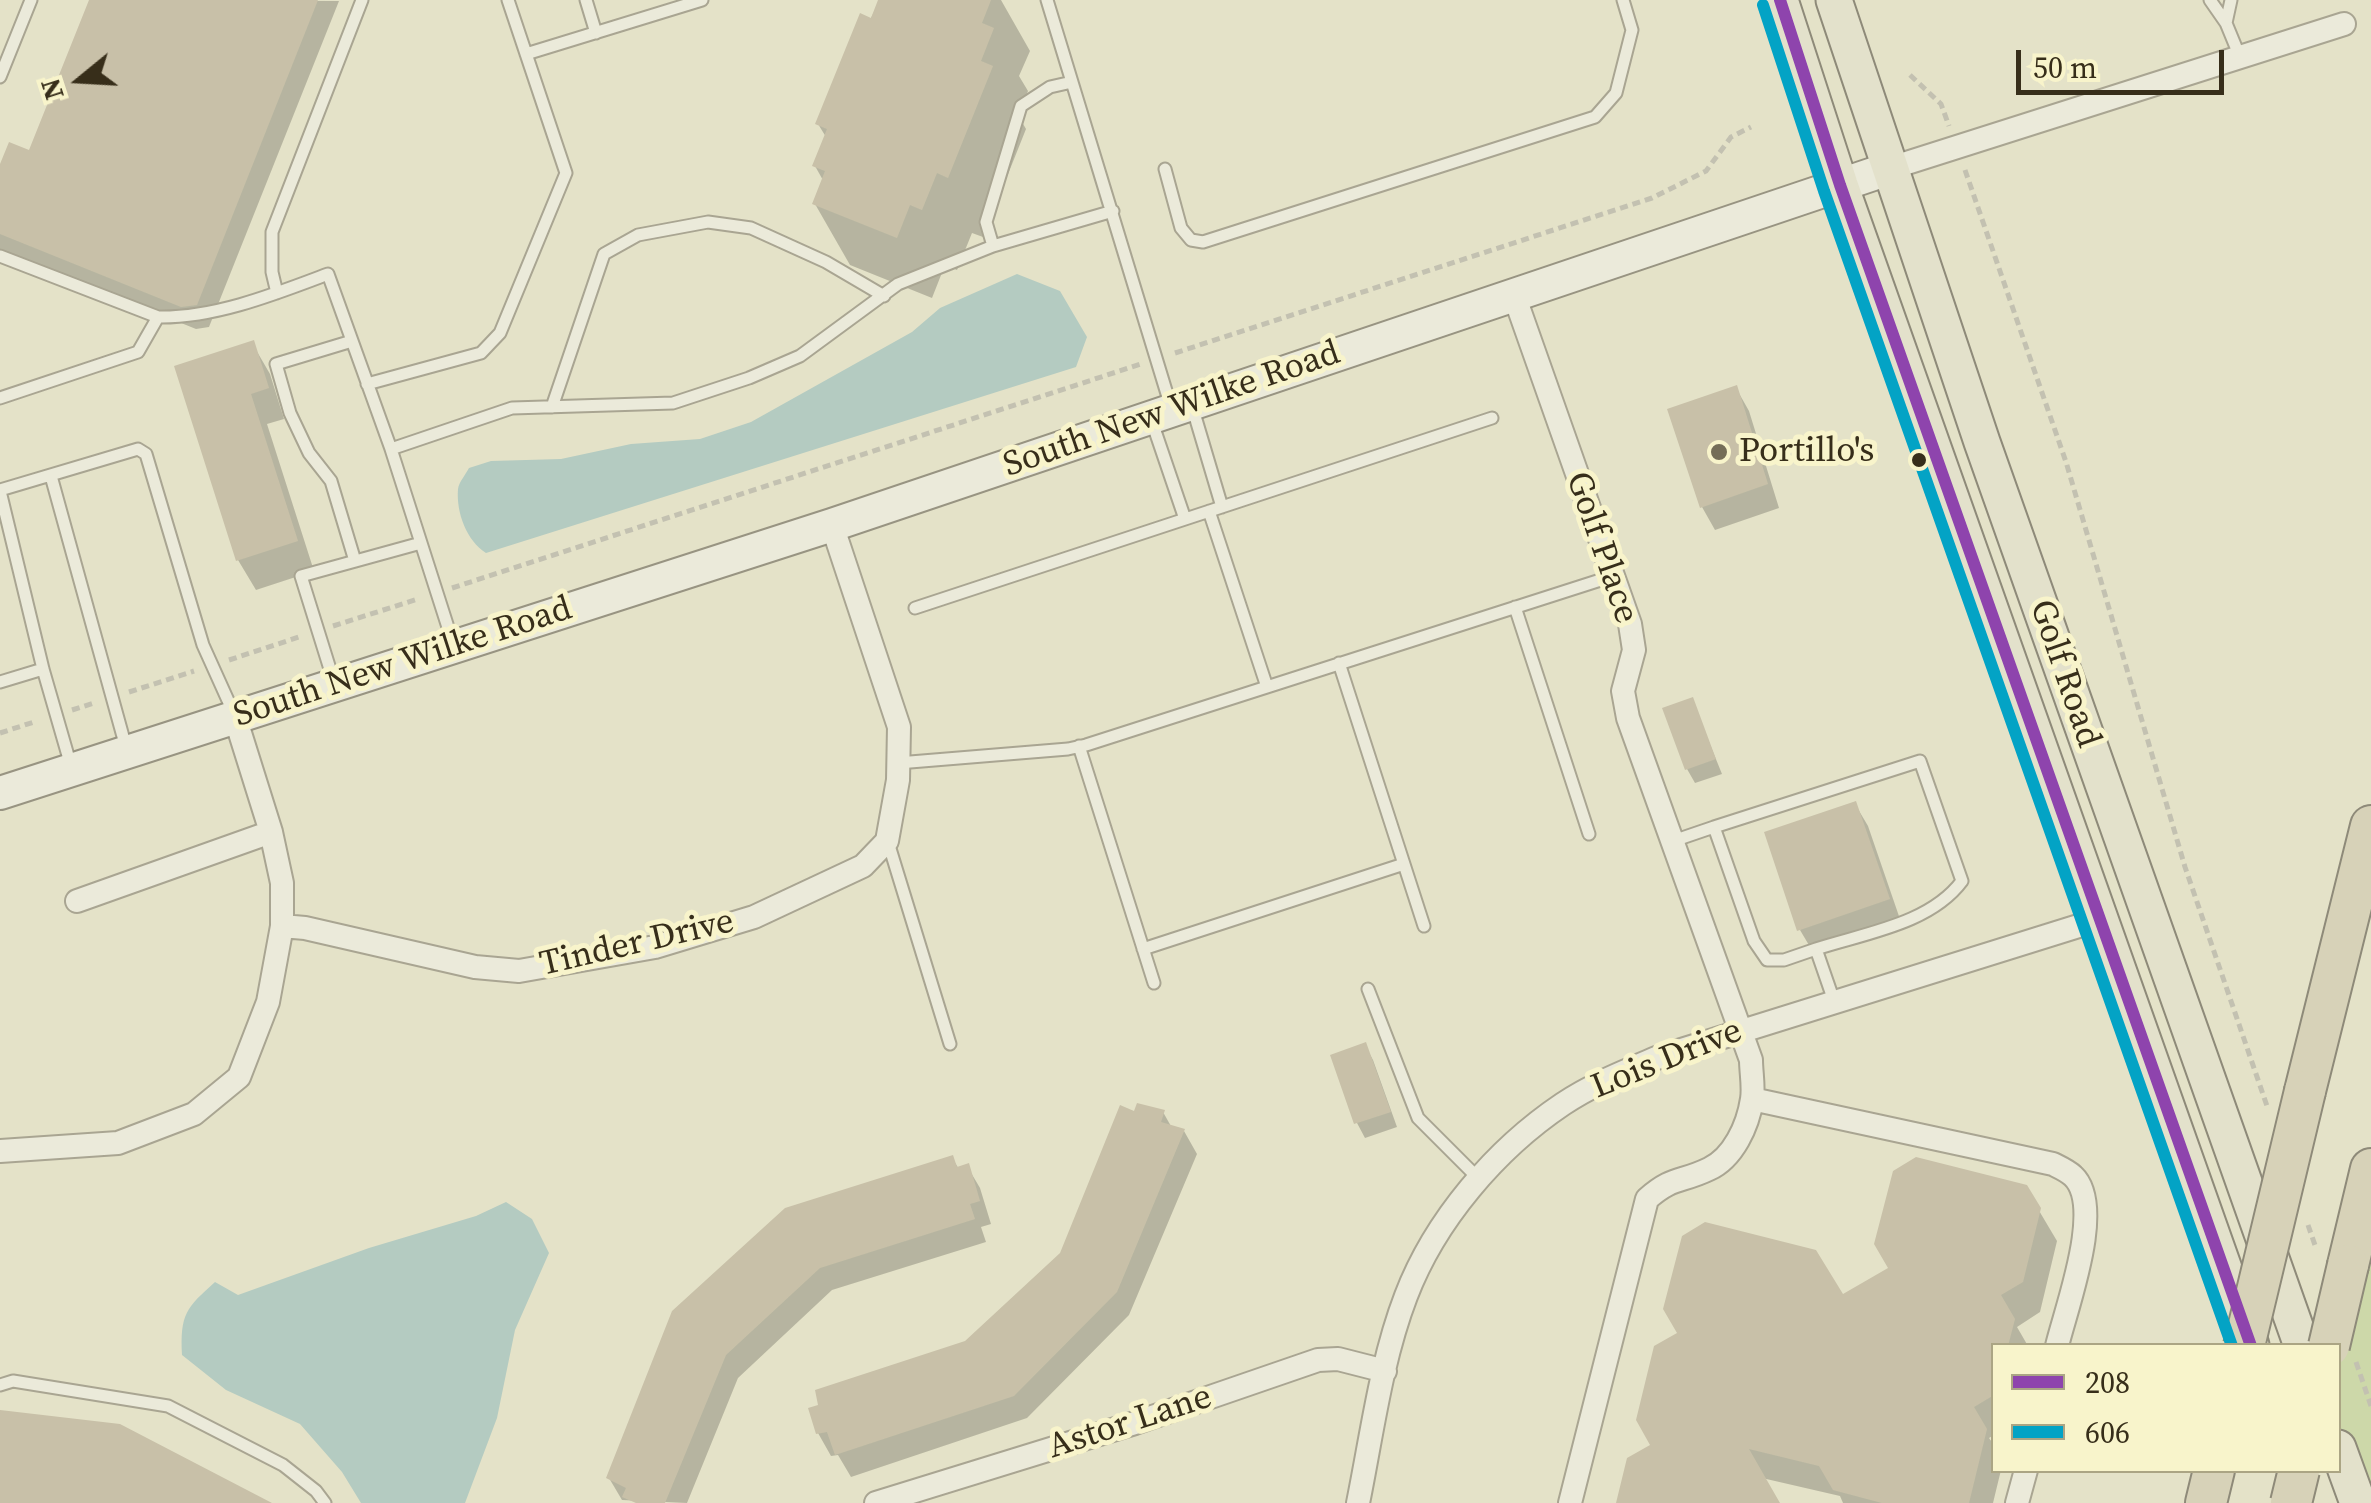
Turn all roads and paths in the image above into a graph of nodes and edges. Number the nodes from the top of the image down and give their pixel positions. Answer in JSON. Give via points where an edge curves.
{"nodes":[{"id":1,"x":31,"y":0,"type":"edge"},
{"id":2,"x":362,"y":0,"type":"edge"},
{"id":3,"x":508,"y":0,"type":"edge"},
{"id":4,"x":586,"y":0,"type":"edge"},
{"id":5,"x":702,"y":0,"type":"edge"},
{"id":6,"x":1047,"y":0,"type":"edge"},
{"id":7,"x":1623,"y":0,"type":"edge"},
{"id":8,"x":1780,"y":0,"type":"edge"},
{"id":9,"x":1834,"y":0,"type":"edge"},
{"id":10,"x":2210,"y":0,"type":"edge"},
{"id":11,"x":2231,"y":0,"type":"edge"},
{"id":12,"x":2226,"y":23,"type":"junction"},
{"id":13,"x":2344,"y":24,"type":"dead end"},
{"id":14,"x":596,"y":33,"type":"junction"},
{"id":15,"x":526,"y":54,"type":"junction"},
{"id":16,"x":2240,"y":57,"type":"junction"},
{"id":17,"x":1910,"y":74,"type":"dead end"},
{"id":18,"x":0,"y":78,"type":"edge"},
{"id":19,"x":1072,"y":82,"type":"junction"},
{"id":20,"x":1941,"y":104,"type":"dead end"},
{"id":21,"x":1752,"y":127,"type":"dead end"},
{"id":22,"x":1891,"y":168,"type":"junction"},
{"id":23,"x":1165,"y":169,"type":"dead end"},
{"id":24,"x":1840,"y":185,"type":"junction"},
{"id":25,"x":1112,"y":211,"type":"junction"},
{"id":26,"x":1986,"y":232,"type":"dead end"},
{"id":27,"x":993,"y":246,"type":"junction"},
{"id":28,"x":0,"y":256,"type":"edge"},
{"id":29,"x":277,"y":293,"type":"junction"},
{"id":30,"x":884,"y":296,"type":"junction"},
{"id":31,"x":1514,"y":296,"type":"junction"},
{"id":32,"x":158,"y":317,"type":"junction"},
{"id":33,"x":352,"y":341,"type":"junction"},
{"id":34,"x":1156,"y":359,"type":"junction"},
{"id":35,"x":368,"y":384,"type":"junction"},
{"id":36,"x":0,"y":398,"type":"edge"},
{"id":37,"x":552,"y":407,"type":"junction"},
{"id":38,"x":1171,"y":411,"type":"junction"},
{"id":39,"x":1492,"y":418,"type":"dead end"},
{"id":40,"x":390,"y":449,"type":"junction"},
{"id":41,"x":51,"y":476,"type":"junction"},
{"id":42,"x":0,"y":490,"type":"edge"},
{"id":43,"x":1216,"y":509,"type":"junction"},
{"id":44,"x":1185,"y":519,"type":"junction"},
{"id":45,"x":832,"y":524,"type":"junction"},
{"id":46,"x":421,"y":543,"type":"junction"},
{"id":47,"x":355,"y":561,"type":"junction"},
{"id":48,"x":1613,"y":576,"type":"junction"},
{"id":49,"x":437,"y":592,"type":"junction"},
{"id":50,"x":1515,"y":607,"type":"junction"},
{"id":51,"x":915,"y":608,"type":"dead end"},
{"id":52,"x":318,"y":631,"type":"junction"},
{"id":53,"x":454,"y":646,"type":"junction"},
{"id":54,"x":1339,"y":663,"type":"junction"},
{"id":55,"x":212,"y":665,"type":"junction"},
{"id":56,"x":43,"y":669,"type":"junction"},
{"id":57,"x":0,"y":682,"type":"edge"},
{"id":58,"x":335,"y":684,"type":"junction"},
{"id":59,"x":1267,"y":686,"type":"junction"},
{"id":60,"x":112,"y":697,"type":"junction"},
{"id":61,"x":56,"y":715,"type":"junction"},
{"id":62,"x":235,"y":716,"type":"junction"},
{"id":63,"x":0,"y":733,"type":"edge"},
{"id":64,"x":1078,"y":746,"type":"junction"},
{"id":65,"x":127,"y":752,"type":"junction"},
{"id":66,"x":898,"y":764,"type":"junction"},
{"id":67,"x":72,"y":770,"type":"junction"},
{"id":68,"x":0,"y":793,"type":"edge"},
{"id":69,"x":1714,"y":826,"type":"junction"},
{"id":70,"x":2371,"y":826,"type":"edge"},
{"id":71,"x":271,"y":832,"type":"junction"},
{"id":72,"x":1590,"y":834,"type":"dead end"},
{"id":73,"x":887,"y":841,"type":"junction"},
{"id":74,"x":1673,"y":841,"type":"junction"},
{"id":75,"x":1404,"y":864,"type":"junction"},
{"id":76,"x":77,"y":901,"type":"dead end"},
{"id":77,"x":2100,"y":919,"type":"junction"},
{"id":78,"x":282,"y":926,"type":"junction"},
{"id":79,"x":1424,"y":926,"type":"dead end"},
{"id":80,"x":1144,"y":949,"type":"junction"},
{"id":81,"x":1816,"y":950,"type":"junction"},
{"id":82,"x":1154,"y":983,"type":"dead end"},
{"id":83,"x":1368,"y":989,"type":"dead end"},
{"id":84,"x":1834,"y":1001,"type":"junction"},
{"id":85,"x":1741,"y":1030,"type":"junction"},
{"id":86,"x":950,"y":1044,"type":"dead end"},
{"id":87,"x":1752,"y":1099,"type":"junction"},
{"id":88,"x":2266,"y":1106,"type":"dead end"},
{"id":89,"x":0,"y":1150,"type":"edge"},
{"id":90,"x":2371,"y":1169,"type":"edge"},
{"id":91,"x":1479,"y":1179,"type":"junction"},
{"id":92,"x":2304,"y":1214,"type":"dead end"},
{"id":93,"x":2333,"y":1258,"type":"junction"},
{"id":94,"x":2057,"y":1343,"type":"edge"},
{"id":95,"x":2246,"y":1343,"type":"edge"},
{"id":96,"x":2248,"y":1343,"type":"edge"},
{"id":97,"x":2301,"y":1343,"type":"edge"},
{"id":98,"x":2342,"y":1353,"type":"edge"},
{"id":99,"x":1384,"y":1371,"type":"junction"},
{"id":100,"x":0,"y":1385,"type":"edge"},
{"id":101,"x":2371,"y":1406,"type":"edge"},
{"id":102,"x":2341,"y":1456,"type":"edge"},
{"id":103,"x":2025,"y":1473,"type":"edge"},
{"id":104,"x":2213,"y":1473,"type":"edge"},
{"id":105,"x":2296,"y":1473,"type":"edge"},
{"id":106,"x":2298,"y":1473,"type":"edge"},
{"id":107,"x":325,"y":1503,"type":"edge"},
{"id":108,"x":876,"y":1503,"type":"edge"},
{"id":109,"x":1358,"y":1503,"type":"edge"},
{"id":110,"x":1570,"y":1503,"type":"edge"},
{"id":111,"x":2018,"y":1503,"type":"edge"},
{"id":112,"x":2206,"y":1503,"type":"edge"},
{"id":113,"x":2291,"y":1503,"type":"edge"},
{"id":114,"x":2306,"y":1503,"type":"edge"},
{"id":115,"x":2358,"y":1503,"type":"edge"}],
"edges":[{"from":1,"to":18,"type":"lane"},
{"from":2,"to":29,"type":"lane","via":[[272,232]]},
{"from":3,"to":15,"type":"lane"},
{"from":4,"to":14,"type":"lane"},
{"from":5,"to":14,"type":"lane"},
{"from":6,"to":19,"type":"lane"},
{"from":7,"to":23,"type":"lane","via":[[1632,30],[1616,93],[1595,117],[1203,242],[1181,228]]},
{"from":8,"to":24,"type":"main road","name":"Golf Road"},
{"from":9,"to":22,"type":"main road","name":"Golf Road"},
{"from":10,"to":12,"type":"lane"},
{"from":11,"to":12,"type":"lane"},
{"from":12,"to":16,"type":"lane"},
{"from":13,"to":16,"type":"street","name":"South New Wilke Road"},
{"from":14,"to":15,"type":"lane"},
{"from":15,"to":35,"type":"lane","via":[[566,173],[500,333],[480,353]]},
{"from":16,"to":22,"type":"street","name":"South New Wilke Road"},
{"from":17,"to":20,"type":"path"},
{"from":19,"to":25,"type":"lane"},
{"from":19,"to":27,"type":"lane","via":[[1021,106],[986,222]]},
{"from":21,"to":34,"type":"path","via":[[1731,137],[1706,171],[1652,198]]},
{"from":22,"to":24,"type":"main road","name":"South New Wilke Road"},
{"from":22,"to":97,"type":"main road","name":"Golf Road"},
{"from":24,"to":31,"type":"main road","name":"South New Wilke Road"},
{"from":24,"to":77,"type":"main road","name":"Golf Road"},
{"from":25,"to":27,"type":"lane"},
{"from":25,"to":34,"type":"lane"},
{"from":26,"to":88,"type":"path","via":[[2066,462],[2185,867]]},
{"from":27,"to":30,"type":"lane","via":[[898,284]]},
{"from":28,"to":32,"type":"lane"},
{"from":29,"to":32,"type":"lane","via":[[183,318]]},
{"from":29,"to":33,"type":"lane","via":[[328,274]]},
{"from":30,"to":37,"type":"lane","via":[[800,356],[748,378],[673,403]]},
{"from":30,"to":37,"type":"lane","via":[[751,228],[708,222],[638,234],[604,254]]},
{"from":31,"to":38,"type":"main road","name":"South New Wilke Road"},
{"from":31,"to":48,"type":"street","name":"Golf Place"},
{"from":32,"to":36,"type":"lane","via":[[138,352]]},
{"from":33,"to":35,"type":"lane"},
{"from":33,"to":47,"type":"lane","via":[[276,364],[296,426],[331,481]]},
{"from":34,"to":38,"type":"lane"},
{"from":34,"to":49,"type":"path"},
{"from":35,"to":40,"type":"lane"},
{"from":37,"to":40,"type":"lane","via":[[512,408]]},
{"from":38,"to":43,"type":"lane"},
{"from":38,"to":44,"type":"lane"},
{"from":38,"to":45,"type":"main road","name":"South New Wilke Road"},
{"from":39,"to":43,"type":"lane"},
{"from":40,"to":46,"type":"lane"},
{"from":41,"to":42,"type":"lane"},
{"from":41,"to":55,"type":"lane","via":[[138,449],[146,454]]},
{"from":41,"to":60,"type":"lane"},
{"from":42,"to":56,"type":"lane"},
{"from":43,"to":44,"type":"lane"},
{"from":43,"to":59,"type":"lane"},
{"from":44,"to":51,"type":"lane"},
{"from":45,"to":53,"type":"main road","name":"South New Wilke Road"},
{"from":45,"to":66,"type":"street","via":[[899,727]]},
{"from":46,"to":47,"type":"lane"},
{"from":46,"to":49,"type":"lane"},
{"from":47,"to":52,"type":"lane","via":[[300,576]]},
{"from":48,"to":50,"type":"lane"},
{"from":48,"to":74,"type":"street","name":"Golf Place","via":[[1634,650],[1623,691],[1628,718]]},
{"from":49,"to":52,"type":"path"},
{"from":49,"to":53,"type":"lane"},
{"from":50,"to":54,"type":"lane"},
{"from":50,"to":72,"type":"lane"},
{"from":52,"to":55,"type":"path"},
{"from":52,"to":58,"type":"lane"},
{"from":53,"to":58,"type":"main road","name":"South New Wilke Road"},
{"from":54,"to":59,"type":"lane"},
{"from":54,"to":75,"type":"lane"},
{"from":55,"to":60,"type":"path"},
{"from":55,"to":62,"type":"lane"},
{"from":56,"to":57,"type":"lane"},
{"from":56,"to":61,"type":"lane"},
{"from":58,"to":62,"type":"main road","name":"South New Wilke Road"},
{"from":59,"to":64,"type":"lane"},
{"from":60,"to":61,"type":"path"},
{"from":60,"to":65,"type":"lane"},
{"from":61,"to":63,"type":"path"},
{"from":61,"to":67,"type":"lane"},
{"from":62,"to":65,"type":"main road","name":"South New Wilke Road"},
{"from":62,"to":71,"type":"street"},
{"from":64,"to":66,"type":"lane"},
{"from":64,"to":80,"type":"lane"},
{"from":65,"to":67,"type":"main road","name":"South New Wilke Road"},
{"from":66,"to":73,"type":"street"},
{"from":67,"to":68,"type":"main road","name":"South New Wilke Road"},
{"from":69,"to":74,"type":"lane"},
{"from":69,"to":81,"type":"lane","via":[[1754,942],[1767,960]]},
{"from":69,"to":81,"type":"lane","via":[[1920,761],[1962,881],[1948,900],[1916,916]]},
{"from":70,"to":96,"type":"highway","bridge":true},
{"from":71,"to":76,"type":"street"},
{"from":71,"to":78,"type":"street"},
{"from":73,"to":78,"type":"street","name":"Tinder Drive","via":[[863,866],[754,917],[655,947],[519,971]]},
{"from":73,"to":86,"type":"lane"},
{"from":74,"to":85,"type":"street","name":"Golf Place"},
{"from":75,"to":79,"type":"lane"},
{"from":75,"to":80,"type":"lane"},
{"from":77,"to":84,"type":"street","name":"Lois Drive"},
{"from":77,"to":95,"type":"main road","name":"Golf Road"},
{"from":78,"to":89,"type":"street","via":[[268,1002],[239,1078],[194,1114],[118,1143]]},
{"from":80,"to":82,"type":"lane"},
{"from":81,"to":84,"type":"lane"},
{"from":83,"to":91,"type":"lane","via":[[1418,1118]]},
{"from":84,"to":85,"type":"street","name":"Lois Drive"},
{"from":85,"to":87,"type":"street","name":"Golf Place","via":[[1751,1060]]},
{"from":85,"to":91,"type":"street","name":"Lois Drive","via":[[1659,1057],[1562,1104]]},
{"from":87,"to":94,"type":"street","via":[[2052,1164],[2074,1176],[2087,1224]]},
{"from":87,"to":110,"type":"street","via":[[1724,1161],[1667,1182],[1647,1199]]},
{"from":90,"to":93,"type":"highway"},
{"from":91,"to":99,"type":"street","name":"Lois Drive","via":[[1427,1249]]},
{"from":92,"to":93,"type":"path"},
{"from":93,"to":98,"type":"highway","bridge":true},
{"from":98,"to":101,"type":"path"},
{"from":99,"to":108,"type":"street","name":"Astor Lane","via":[[1338,1358],[1318,1360]]},
{"from":99,"to":109,"type":"street","name":"Lois Drive"},
{"from":100,"to":107,"type":"lane","via":[[13,1381],[168,1406],[283,1465]]},
{"from":102,"to":115,"type":"main road"},
{"from":103,"to":111,"type":"street"},
{"from":104,"to":112,"type":"highway"},
{"from":105,"to":113,"type":"highway","bridge":true},
{"from":106,"to":114,"type":"main road"}]}
